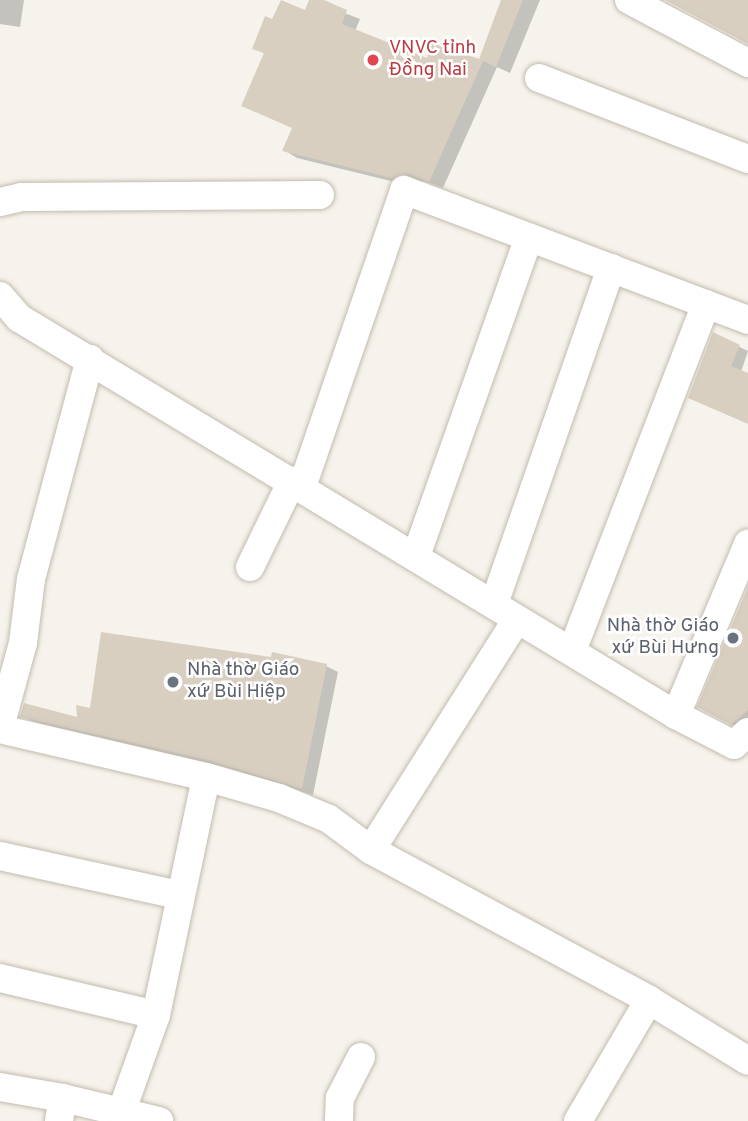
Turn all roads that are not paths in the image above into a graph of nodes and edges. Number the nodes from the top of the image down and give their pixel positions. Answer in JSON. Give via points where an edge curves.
{"nodes":[{"id":1,"x":629,"y":0,"type":"edge"},
{"id":2,"x":748,"y":63,"type":"edge"},
{"id":3,"x":539,"y":78,"type":"dead end"},
{"id":4,"x":748,"y":159,"type":"edge"},
{"id":5,"x":320,"y":195,"type":"dead end"},
{"id":6,"x":0,"y":202,"type":"edge"},
{"id":7,"x":529,"y":237,"type":"junction"},
{"id":8,"x":611,"y":268,"type":"junction"},
{"id":9,"x":0,"y":296,"type":"edge"},
{"id":10,"x":706,"y":304,"type":"junction"},
{"id":11,"x":748,"y":320,"type":"edge"},
{"id":12,"x":90,"y":359,"type":"junction"},
{"id":13,"x":297,"y":484,"type":"junction"},
{"id":14,"x":748,"y":544,"type":"edge"},
{"id":15,"x":416,"y":556,"type":"junction"},
{"id":16,"x":250,"y":567,"type":"dead end"},
{"id":17,"x":506,"y":611,"type":"junction"},
{"id":18,"x":11,"y":641,"type":"edge"},
{"id":19,"x":572,"y":651,"type":"junction"},
{"id":20,"x":676,"y":715,"type":"junction"},
{"id":21,"x":0,"y":728,"type":"edge"},
{"id":22,"x":748,"y":732,"type":"edge"},
{"id":23,"x":206,"y":778,"type":"junction"},
{"id":24,"x":372,"y":850,"type":"junction"},
{"id":25,"x":0,"y":856,"type":"edge"},
{"id":26,"x":179,"y":895,"type":"junction"},
{"id":27,"x":0,"y":978,"type":"edge"},
{"id":28,"x":649,"y":1000,"type":"junction"},
{"id":29,"x":156,"y":1015,"type":"junction"},
{"id":30,"x":743,"y":1049,"type":"edge"},
{"id":31,"x":361,"y":1057,"type":"dead end"},
{"id":32,"x":0,"y":1087,"type":"edge"},
{"id":33,"x":61,"y":1110,"type":"edge"},
{"id":34,"x":122,"y":1110,"type":"junction"},
{"id":35,"x":159,"y":1121,"type":"edge"},
{"id":36,"x":339,"y":1121,"type":"edge"},
{"id":37,"x":578,"y":1121,"type":"edge"}],
"edges":[{"from":1,"to":2,"type":"street"},
{"from":3,"to":4,"type":"street"},
{"from":5,"to":6,"type":"street","via":[[21,197]]},
{"from":7,"to":8,"type":"street"},
{"from":7,"to":13,"type":"street","via":[[404,190]]},
{"from":7,"to":15,"type":"street"},
{"from":8,"to":10,"type":"street"},
{"from":8,"to":17,"type":"street"},
{"from":9,"to":12,"type":"street","via":[[19,318]]},
{"from":10,"to":11,"type":"street"},
{"from":10,"to":19,"type":"street"},
{"from":12,"to":13,"type":"street"},
{"from":12,"to":18,"type":"street"},
{"from":13,"to":15,"type":"street"},
{"from":13,"to":16,"type":"street"},
{"from":14,"to":20,"type":"street"},
{"from":15,"to":17,"type":"street"},
{"from":17,"to":19,"type":"street"},
{"from":17,"to":24,"type":"street"},
{"from":18,"to":21,"type":"street"},
{"from":19,"to":20,"type":"street"},
{"from":20,"to":22,"type":"street","via":[[734,745]]},
{"from":21,"to":23,"type":"street"},
{"from":23,"to":24,"type":"street","via":[[279,798],[316,814],[352,832]]},
{"from":23,"to":26,"type":"street"},
{"from":24,"to":28,"type":"street"},
{"from":25,"to":26,"type":"street"},
{"from":26,"to":29,"type":"street"},
{"from":27,"to":29,"type":"street"},
{"from":28,"to":30,"type":"street"},
{"from":28,"to":37,"type":"street"},
{"from":29,"to":34,"type":"street"},
{"from":31,"to":36,"type":"street","via":[[340,1098]]},
{"from":32,"to":33,"type":"street"},
{"from":33,"to":34,"type":"street"},
{"from":34,"to":35,"type":"street"}]}
